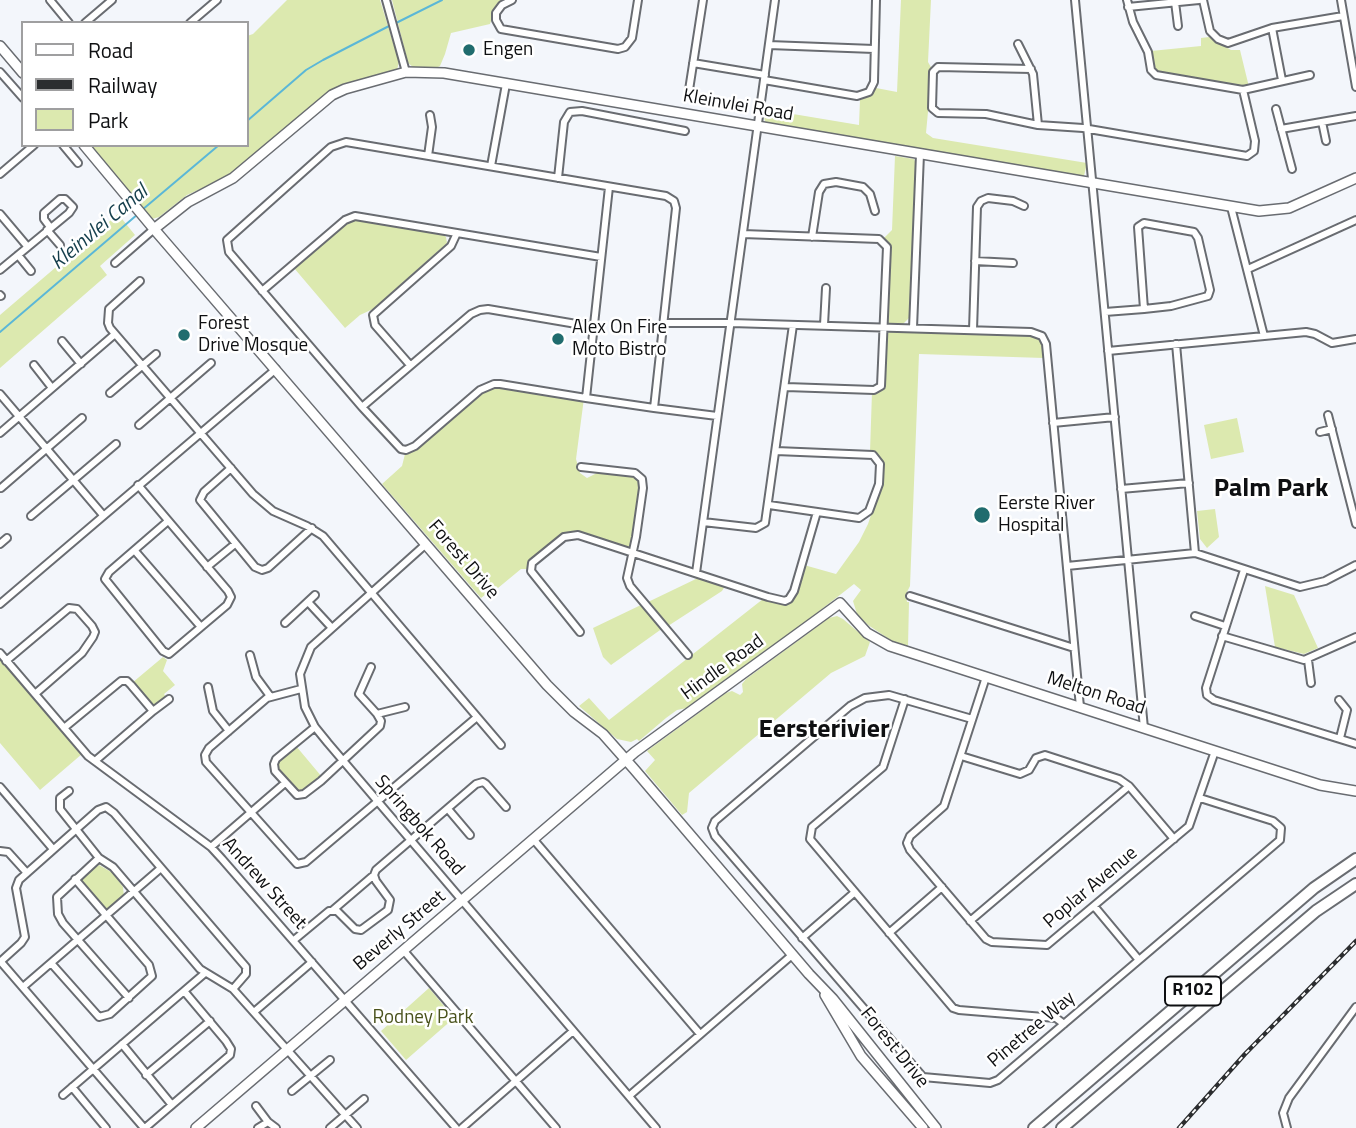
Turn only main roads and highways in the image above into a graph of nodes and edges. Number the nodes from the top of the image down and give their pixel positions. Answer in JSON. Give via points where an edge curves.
{"nodes":[{"id":1,"x":1356,"y":859,"type":"edge"},
{"id":2,"x":1356,"y":884,"type":"edge"},
{"id":3,"x":1034,"y":1128,"type":"edge"},
{"id":4,"x":1062,"y":1128,"type":"edge"}],
"edges":[{"from":1,"to":3,"type":"main road","number":"R102","via":[[1314,888]]},
{"from":2,"to":4,"type":"main road","number":"R102","via":[[1316,911]]}]}
